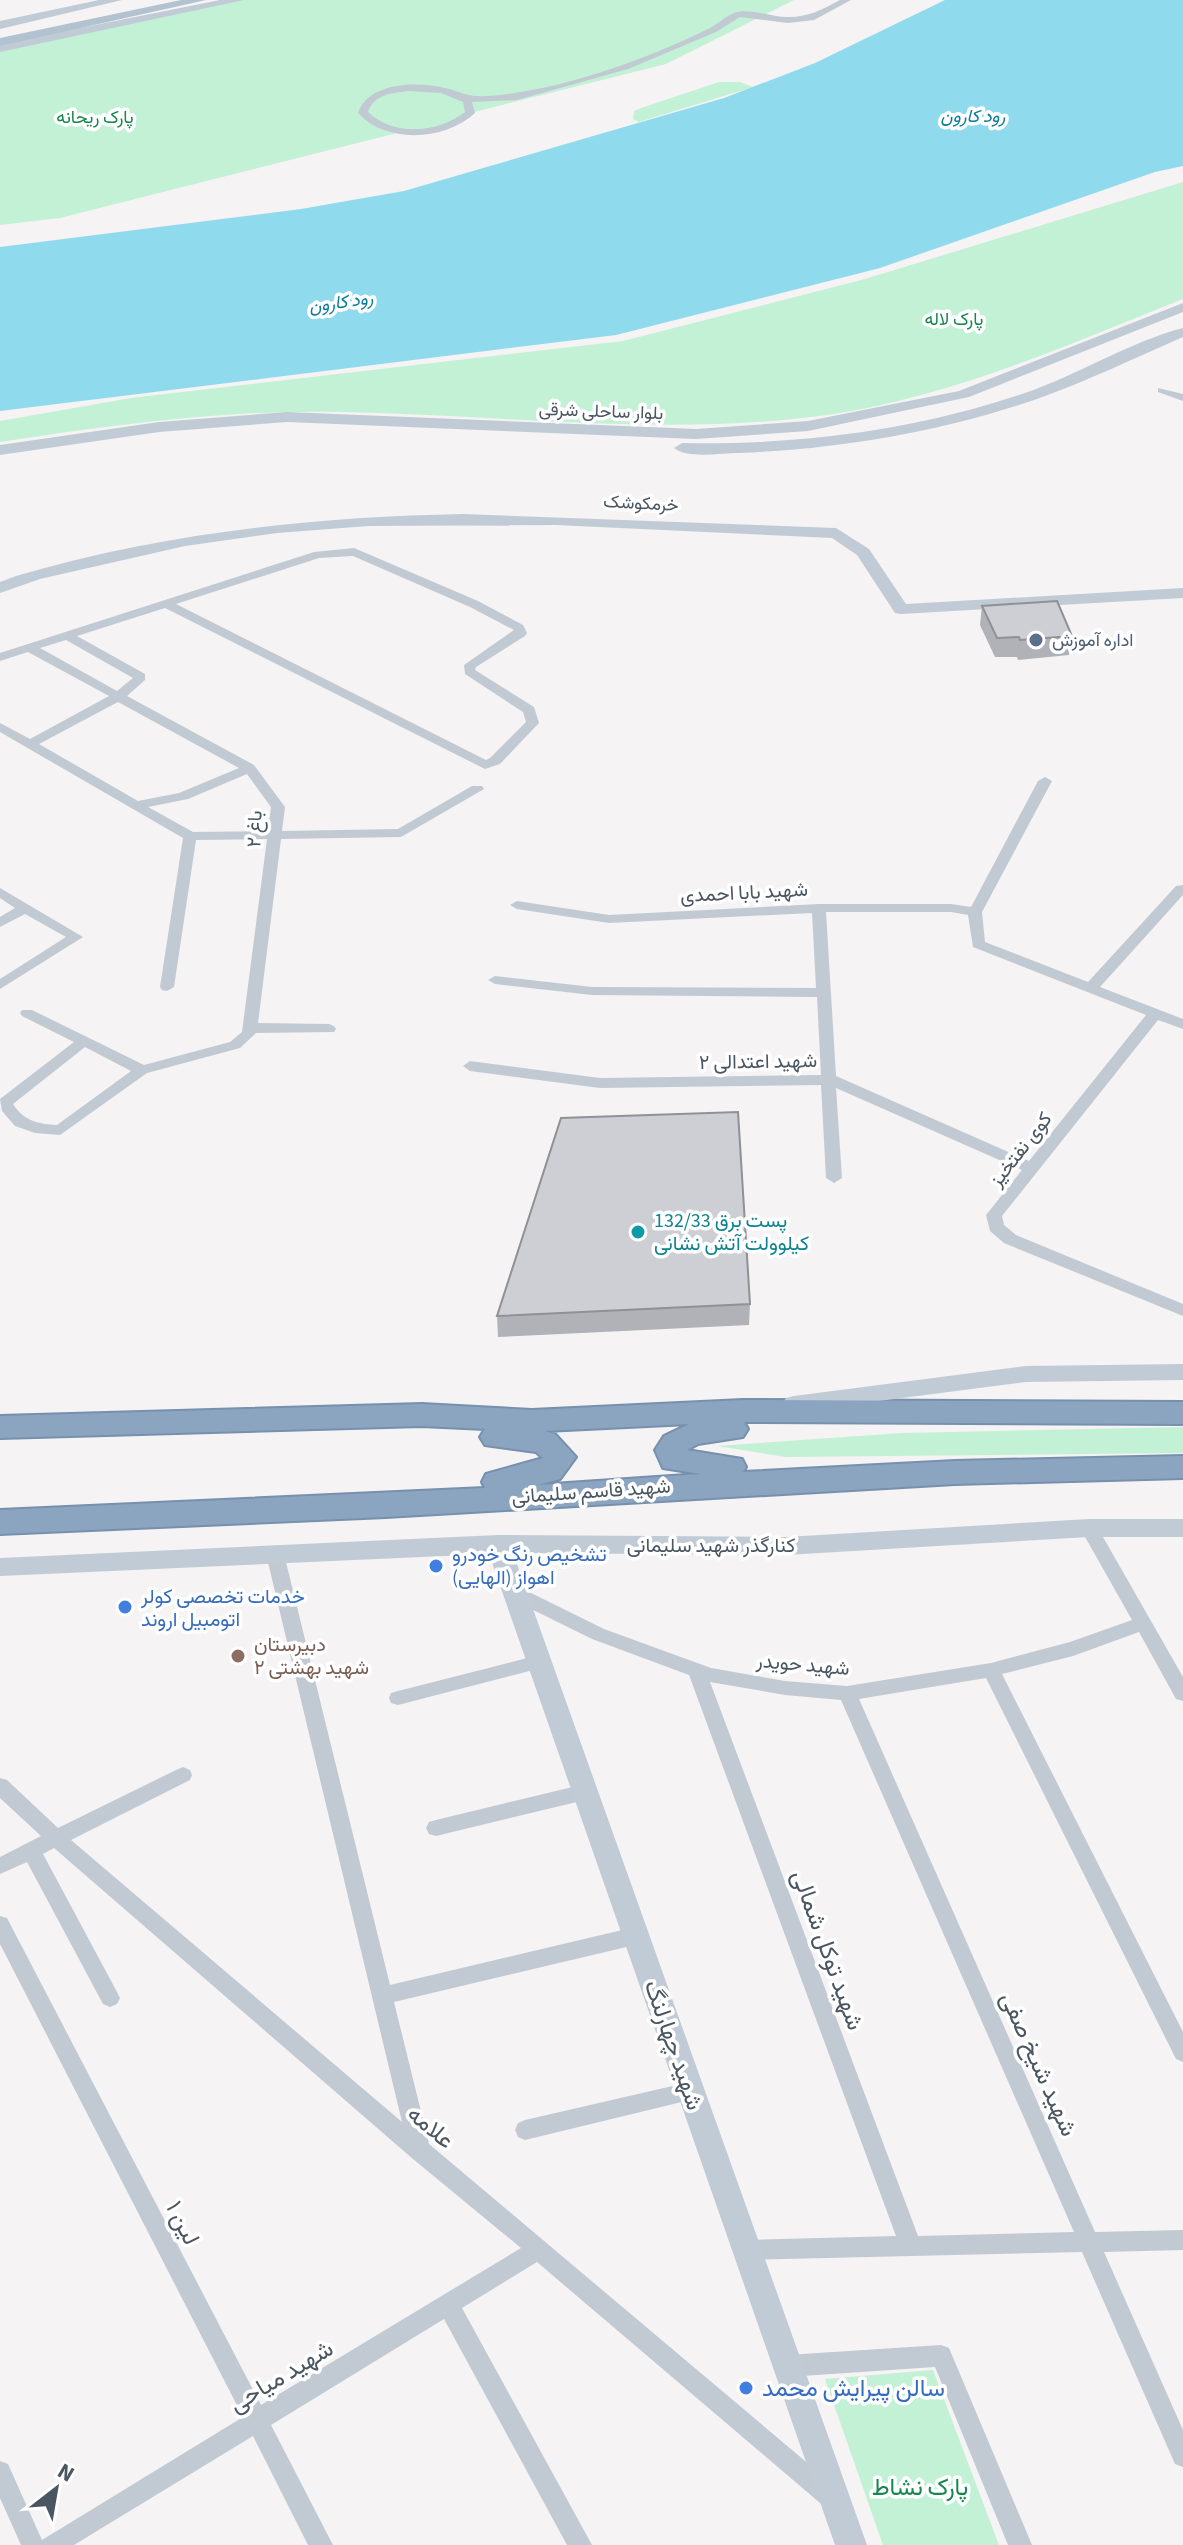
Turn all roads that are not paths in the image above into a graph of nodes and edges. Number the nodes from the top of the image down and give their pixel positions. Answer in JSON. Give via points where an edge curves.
{"nodes":[{"id":1,"x":116,"y":0,"type":"edge"},
{"id":2,"x":146,"y":0,"type":"edge"},
{"id":3,"x":200,"y":0,"type":"edge"},
{"id":4,"x":238,"y":0,"type":"edge"},
{"id":5,"x":847,"y":0,"type":"edge"},
{"id":6,"x":77,"y":8,"type":"junction"},
{"id":7,"x":53,"y":20,"type":"junction"},
{"id":8,"x":0,"y":25,"type":"edge"},
{"id":9,"x":0,"y":31,"type":"edge"},
{"id":10,"x":0,"y":45,"type":"edge"},
{"id":11,"x":467,"y":100,"type":"junction"},
{"id":12,"x":1183,"y":307,"type":"edge"},
{"id":13,"x":1123,"y":331,"type":"junction"},
{"id":14,"x":1183,"y":331,"type":"edge"},
{"id":15,"x":1085,"y":373,"type":"junction"},
{"id":16,"x":1162,"y":390,"type":"dead end"},
{"id":17,"x":964,"y":394,"type":"junction"},
{"id":18,"x":1183,"y":398,"type":"edge"},
{"id":19,"x":0,"y":450,"type":"edge"},
{"id":20,"x":0,"y":465,"type":"edge"},
{"id":21,"x":65,"y":570,"type":"junction"},
{"id":22,"x":0,"y":588,"type":"edge"},
{"id":23,"x":1183,"y":593,"type":"edge"},
{"id":24,"x":0,"y":602,"type":"edge"},
{"id":25,"x":166,"y":604,"type":"junction"},
{"id":26,"x":68,"y":636,"type":"junction"},
{"id":27,"x":30,"y":648,"type":"junction"},
{"id":28,"x":0,"y":657,"type":"edge"},
{"id":29,"x":119,"y":696,"type":"junction"},
{"id":30,"x":0,"y":727,"type":"edge"},
{"id":31,"x":30,"y":744,"type":"junction"},
{"id":32,"x":249,"y":768,"type":"junction"},
{"id":33,"x":1045,"y":781,"type":"dead end"},
{"id":34,"x":477,"y":789,"type":"dead end"},
{"id":35,"x":134,"y":805,"type":"junction"},
{"id":36,"x":276,"y":835,"type":"junction"},
{"id":37,"x":190,"y":836,"type":"junction"},
{"id":38,"x":1181,"y":889,"type":"edge"},
{"id":39,"x":0,"y":892,"type":"edge"},
{"id":40,"x":517,"y":905,"type":"dead end"},
{"id":41,"x":25,"y":908,"type":"junction"},
{"id":42,"x":819,"y":908,"type":"junction"},
{"id":43,"x":975,"y":912,"type":"junction"},
{"id":44,"x":0,"y":923,"type":"edge"},
{"id":45,"x":0,"y":964,"type":"edge"},
{"id":46,"x":17,"y":974,"type":"junction"},
{"id":47,"x":495,"y":980,"type":"dead end"},
{"id":48,"x":0,"y":985,"type":"edge"},
{"id":49,"x":167,"y":987,"type":"dead end"},
{"id":50,"x":1090,"y":989,"type":"junction"},
{"id":51,"x":824,"y":993,"type":"junction"},
{"id":52,"x":27,"y":1013,"type":"dead end"},
{"id":53,"x":1155,"y":1014,"type":"junction"},
{"id":54,"x":1183,"y":1024,"type":"edge"},
{"id":55,"x":251,"y":1028,"type":"junction"},
{"id":56,"x":329,"y":1029,"type":"dead end"},
{"id":57,"x":84,"y":1041,"type":"junction"},
{"id":58,"x":470,"y":1066,"type":"dead end"},
{"id":59,"x":142,"y":1070,"type":"junction"},
{"id":60,"x":831,"y":1080,"type":"junction"},
{"id":61,"x":3,"y":1102,"type":"edge"},
{"id":62,"x":1030,"y":1167,"type":"junction"},
{"id":63,"x":834,"y":1178,"type":"dead end"},
{"id":64,"x":1183,"y":1310,"type":"edge"},
{"id":65,"x":1183,"y":1372,"type":"edge"},
{"id":66,"x":743,"y":1411,"type":"junction"},
{"id":67,"x":897,"y":1412,"type":"junction"},
{"id":68,"x":1183,"y":1413,"type":"edge"},
{"id":69,"x":394,"y":1416,"type":"junction"},
{"id":70,"x":0,"y":1427,"type":"edge"},
{"id":71,"x":1183,"y":1467,"type":"edge"},
{"id":72,"x":872,"y":1475,"type":"junction"},
{"id":73,"x":338,"y":1507,"type":"junction"},
{"id":74,"x":0,"y":1522,"type":"edge"},
{"id":75,"x":1089,"y":1528,"type":"junction"},
{"id":76,"x":1183,"y":1528,"type":"edge"},
{"id":77,"x":498,"y":1544,"type":"junction"},
{"id":78,"x":275,"y":1554,"type":"junction"},
{"id":79,"x":0,"y":1567,"type":"edge"},
{"id":80,"x":515,"y":1593,"type":"junction"},
{"id":81,"x":1142,"y":1623,"type":"junction"},
{"id":82,"x":539,"y":1662,"type":"junction"},
{"id":83,"x":991,"y":1670,"type":"junction"},
{"id":84,"x":697,"y":1671,"type":"junction"},
{"id":85,"x":847,"y":1693,"type":"junction"},
{"id":86,"x":1183,"y":1694,"type":"edge"},
{"id":87,"x":398,"y":1698,"type":"dead end"},
{"id":88,"x":183,"y":1775,"type":"dead end"},
{"id":89,"x":0,"y":1786,"type":"edge"},
{"id":90,"x":585,"y":1792,"type":"junction"},
{"id":91,"x":436,"y":1828,"type":"dead end"},
{"id":92,"x":56,"y":1841,"type":"junction"},
{"id":93,"x":32,"y":1852,"type":"junction"},
{"id":94,"x":0,"y":1866,"type":"edge"},
{"id":95,"x":0,"y":1924,"type":"edge"},
{"id":96,"x":635,"y":1936,"type":"junction"},
{"id":97,"x":382,"y":1996,"type":"junction"},
{"id":98,"x":110,"y":1998,"type":"dead end"},
{"id":99,"x":1183,"y":2053,"type":"edge"},
{"id":100,"x":690,"y":2091,"type":"junction"},
{"id":101,"x":525,"y":2130,"type":"dead end"},
{"id":102,"x":420,"y":2152,"type":"junction"},
{"id":103,"x":1183,"y":2240,"type":"edge"},
{"id":104,"x":1089,"y":2242,"type":"junction"},
{"id":105,"x":911,"y":2247,"type":"junction"},
{"id":106,"x":746,"y":2250,"type":"junction"},
{"id":107,"x":536,"y":2251,"type":"junction"},
{"id":108,"x":448,"y":2305,"type":"junction"},
{"id":109,"x":787,"y":2366,"type":"junction"},
{"id":110,"x":256,"y":2421,"type":"junction"},
{"id":111,"x":1183,"y":2456,"type":"edge"},
{"id":112,"x":0,"y":2472,"type":"edge"},
{"id":113,"x":835,"y":2501,"type":"junction"},
{"id":114,"x":33,"y":2545,"type":"edge"},
{"id":115,"x":52,"y":2545,"type":"edge"},
{"id":116,"x":321,"y":2545,"type":"edge"},
{"id":117,"x":580,"y":2545,"type":"edge"},
{"id":118,"x":851,"y":2545,"type":"edge"},
{"id":119,"x":1020,"y":2545,"type":"edge"}],
"edges":[{"from":1,"to":6,"type":"street"},
{"from":2,"to":7,"type":"main road"},
{"from":3,"to":10,"type":"main road"},
{"from":4,"to":10,"type":"street"},
{"from":5,"to":11,"type":"street","via":[[801,19],[738,14],[625,67],[517,97]]},
{"from":6,"to":7,"type":"main road"},
{"from":6,"to":8,"type":"street"},
{"from":7,"to":8,"type":"main road"},
{"from":7,"to":9,"type":"main road"},
{"from":11,"to":11,"type":"street","via":[[443,90],[409,88],[379,94],[363,113],[390,128],[439,129],[464,119],[471,106]]},
{"from":12,"to":13,"type":"street","name":"بلوار ساحلی شرقی"},
{"from":13,"to":14,"type":"street","via":[[1124,337],[1136,340]]},
{"from":13,"to":17,"type":"street","name":"بلوار ساحلی شرقی"},
{"from":14,"to":15,"type":"street","name":"بلوار ساحلی شرقی"},
{"from":15,"to":17,"type":"street","via":[[1081,365],[1062,363],[1001,387]]},
{"from":15,"to":20,"type":"street","name":"بلوار ساحلی شرقی","via":[[985,411],[817,444],[697,449],[286,430],[162,437]]},
{"from":16,"to":18,"type":"street"},
{"from":17,"to":19,"type":"street","name":"بلوار ساحلی شرقی","via":[[858,419],[751,432],[640,433],[287,417],[159,427]]},
{"from":21,"to":22,"type":"street"},
{"from":21,"to":23,"type":"street","name":"خرمکوشک","via":[[178,543],[276,529],[520,517],[836,533],[863,552],[901,609]]},
{"from":21,"to":24,"type":"street"},
{"from":25,"to":25,"type":"street","via":[[329,551],[354,552],[519,628],[521,633],[470,665],[469,671],[529,710],[533,723],[485,765]]},
{"from":25,"to":26,"type":"street"},
{"from":26,"to":27,"type":"street"},
{"from":26,"to":29,"type":"street","via":[[141,677]]},
{"from":27,"to":28,"type":"street"},
{"from":27,"to":29,"type":"street","name":"باغ ۲"},
{"from":29,"to":31,"type":"street"},
{"from":29,"to":32,"type":"street","name":"باغ ۲"},
{"from":30,"to":31,"type":"street"},
{"from":31,"to":35,"type":"street"},
{"from":32,"to":35,"type":"street","via":[[183,796]]},
{"from":32,"to":36,"type":"street","name":"باغ ۲","via":[[278,807]]},
{"from":33,"to":43,"type":"street"},
{"from":34,"to":36,"type":"street","via":[[401,833]]},
{"from":35,"to":37,"type":"street"},
{"from":36,"to":37,"type":"street"},
{"from":36,"to":55,"type":"street","name":"باغ ۲"},
{"from":37,"to":49,"type":"street"},
{"from":38,"to":50,"type":"street"},
{"from":39,"to":41,"type":"street"},
{"from":40,"to":42,"type":"street","name":"شهید بابا احمدی","via":[[609,919]]},
{"from":41,"to":44,"type":"street"},
{"from":41,"to":46,"type":"street","via":[[76,937]]},
{"from":42,"to":43,"type":"street","name":"شهید بابا احمدی"},
{"from":42,"to":51,"type":"street"},
{"from":43,"to":50,"type":"street","via":[[978,944]]},
{"from":45,"to":46,"type":"street"},
{"from":46,"to":48,"type":"street"},
{"from":47,"to":51,"type":"street","via":[[592,991]]},
{"from":50,"to":53,"type":"street"},
{"from":51,"to":60,"type":"street"},
{"from":52,"to":57,"type":"street"},
{"from":53,"to":54,"type":"street"},
{"from":53,"to":62,"type":"street","name":"کوی نفتخیز"},
{"from":55,"to":56,"type":"street"},
{"from":55,"to":59,"type":"street","via":[[235,1045]]},
{"from":57,"to":59,"type":"street"},
{"from":57,"to":61,"type":"street"},
{"from":58,"to":60,"type":"street","name":"شهید اعتدالی ۲","via":[[600,1083]]},
{"from":59,"to":61,"type":"street","via":[[60,1130],[27,1126]]},
{"from":60,"to":62,"type":"street","name":"شهید اعتدالی ۲"},
{"from":60,"to":63,"type":"street"},
{"from":62,"to":64,"type":"street","name":"کوی نفتخیز","via":[[994,1215],[996,1227],[1010,1239]]},
{"from":65,"to":66,"type":"street","via":[[1026,1374]]},
{"from":66,"to":67,"type":"highway"},
{"from":66,"to":69,"type":"highway","via":[[532,1421]]},
{"from":67,"to":68,"type":"highway"},
{"from":67,"to":72,"type":"highway","via":[[696,1433],[674,1441],[670,1450],[674,1460],[702,1466]]},
{"from":69,"to":70,"type":"highway"},
{"from":69,"to":73,"type":"highway","via":[[438,1430],[544,1442],[561,1457],[549,1471]]},
{"from":71,"to":72,"type":"highway","name":"شهید قاسم سلیمانی"},
{"from":72,"to":73,"type":"highway","name":"شهید قاسم سلیمانی"},
{"from":73,"to":74,"type":"highway","name":"شهید قاسم سلیمانی"},
{"from":75,"to":76,"type":"street","name":"کنارگذر شهید سلیمانی"},
{"from":75,"to":77,"type":"street","name":"کنارگذر شهید سلیمانی","via":[[786,1546]]},
{"from":75,"to":81,"type":"street"},
{"from":77,"to":78,"type":"street","name":"کنارگذر شهید سلیمانی"},
{"from":77,"to":80,"type":"street","name":"شهید چهارلنگ"},
{"from":78,"to":79,"type":"street","name":"کنارگذر شهید سلیمانی"},
{"from":78,"to":97,"type":"street"},
{"from":80,"to":82,"type":"street","name":"شهید چهارلنگ"},
{"from":80,"to":84,"type":"street","name":"شهید حویدر","via":[[598,1634]]},
{"from":81,"to":83,"type":"street","name":"شهید حویدر","via":[[1073,1649]]},
{"from":81,"to":86,"type":"street"},
{"from":82,"to":87,"type":"street"},
{"from":82,"to":90,"type":"street","name":"شهید چهارلنگ"},
{"from":83,"to":85,"type":"street","name":"شهید حویدر"},
{"from":83,"to":99,"type":"street"},
{"from":84,"to":85,"type":"street","name":"شهید حویدر","via":[[785,1688]]},
{"from":84,"to":105,"type":"street","name":"شهید توکل شمالی"},
{"from":85,"to":104,"type":"street","name":"شهید شیخ صفی"},
{"from":88,"to":92,"type":"street"},
{"from":89,"to":92,"type":"street","name":"علامه"},
{"from":90,"to":91,"type":"street"},
{"from":90,"to":96,"type":"street","name":"شهید چهارلنگ"},
{"from":92,"to":93,"type":"street"},
{"from":92,"to":102,"type":"street","name":"علامه"},
{"from":93,"to":94,"type":"street"},
{"from":93,"to":98,"type":"street"},
{"from":95,"to":110,"type":"street","name":"لین ۱"},
{"from":96,"to":97,"type":"street"},
{"from":96,"to":100,"type":"street","name":"شهید چهارلنگ"},
{"from":97,"to":102,"type":"street"},
{"from":100,"to":101,"type":"street"},
{"from":100,"to":106,"type":"street","name":"شهید چهارلنگ"},
{"from":102,"to":107,"type":"street","name":"علامه"},
{"from":103,"to":104,"type":"street"},
{"from":104,"to":105,"type":"street"},
{"from":104,"to":111,"type":"street","name":"شهید شیخ صفی"},
{"from":105,"to":106,"type":"street"},
{"from":106,"to":109,"type":"street","name":"شهید چهارلنگ"},
{"from":107,"to":108,"type":"street","name":"شهید میاحی"},
{"from":107,"to":113,"type":"street","name":"علامه"},
{"from":108,"to":110,"type":"street","name":"شهید میاحی"},
{"from":108,"to":117,"type":"street"},
{"from":109,"to":113,"type":"street","name":"شهید چهارلنگ"},
{"from":109,"to":119,"type":"street","via":[[941,2356]]},
{"from":110,"to":115,"type":"street","name":"شهید میاحی"},
{"from":110,"to":116,"type":"street","name":"لین ۱"},
{"from":112,"to":114,"type":"street"},
{"from":113,"to":118,"type":"street","name":"شهید چهارلنگ"}]}
